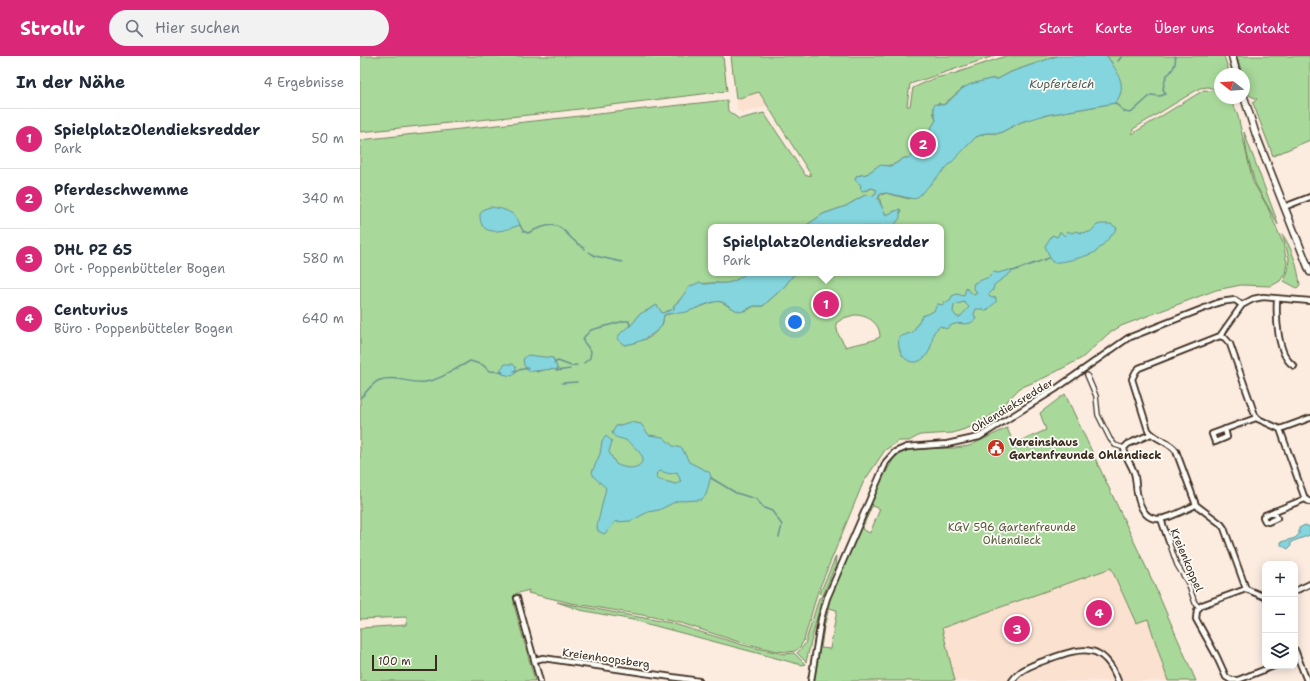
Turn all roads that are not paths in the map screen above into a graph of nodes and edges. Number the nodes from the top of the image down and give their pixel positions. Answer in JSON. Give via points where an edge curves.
{"nodes":[{"id":1,"x":1232,"y":57,"type":"edge"},
{"id":2,"x":1235,"y":68,"type":"edge"},
{"id":3,"x":1246,"y":104,"type":"edge"},
{"id":4,"x":1310,"y":197,"type":"edge"},
{"id":5,"x":1284,"y":207,"type":"junction"},
{"id":6,"x":1310,"y":272,"type":"edge"},
{"id":7,"x":1277,"y":299,"type":"junction"},
{"id":8,"x":1310,"y":301,"type":"edge"},
{"id":9,"x":1242,"y":305,"type":"junction"},
{"id":10,"x":1220,"y":336,"type":"junction"},
{"id":11,"x":1294,"y":366,"type":"dead end"},
{"id":12,"x":1087,"y":375,"type":"dead end"},
{"id":13,"x":1256,"y":418,"type":"junction"},
{"id":14,"x":1310,"y":418,"type":"edge"},
{"id":15,"x":1224,"y":429,"type":"dead end"},
{"id":16,"x":1280,"y":429,"type":"junction"},
{"id":17,"x":1151,"y":434,"type":"junction"},
{"id":18,"x":1124,"y":448,"type":"junction"},
{"id":19,"x":1305,"y":499,"type":"junction"},
{"id":20,"x":1310,"y":502,"type":"edge"},
{"id":21,"x":1196,"y":505,"type":"junction"},
{"id":22,"x":1274,"y":511,"type":"dead end"},
{"id":23,"x":1161,"y":519,"type":"junction"},
{"id":24,"x":1169,"y":542,"type":"joint"},
{"id":25,"x":1310,"y":584,"type":"edge"},
{"id":26,"x":1246,"y":589,"type":"junction"},
{"id":27,"x":1298,"y":590,"type":"edge"},
{"id":28,"x":1262,"y":596,"type":"edge"},
{"id":29,"x":517,"y":598,"type":"dead end"},
{"id":30,"x":1199,"y":607,"type":"junction"},
{"id":31,"x":535,"y":660,"type":"junction"},
{"id":32,"x":1298,"y":662,"type":"edge"},
{"id":33,"x":1266,"y":669,"type":"edge"},
{"id":34,"x":1228,"y":680,"type":"edge"},
{"id":35,"x":540,"y":681,"type":"edge"},
{"id":36,"x":699,"y":681,"type":"edge"},
{"id":37,"x":811,"y":681,"type":"edge"},
{"id":38,"x":1012,"y":681,"type":"edge"},
{"id":39,"x":1118,"y":681,"type":"edge"},
{"id":40,"x":1307,"y":681,"type":"edge"}],
"edges":[{"from":1,"to":2,"type":"main road"},
{"from":3,"to":5,"type":"main road"},
{"from":4,"to":5,"type":"street"},
{"from":5,"to":6,"type":"main road"},
{"from":7,"to":8,"type":"street"},
{"from":7,"to":9,"type":"street","via":[[1259,298]]},
{"from":7,"to":11,"type":"street","via":[[1277,331],[1288,362]]},
{"from":9,"to":10,"type":"street"},
{"from":9,"to":37,"type":"street","name":"Ohlendieksredder","via":[[1235,300],[1220,302],[1128,338],[1057,388],[979,437],[948,444],[907,447],[895,452],[886,462],[827,598]]},
{"from":10,"to":13,"type":"street","via":[[1230,344]]},
{"from":10,"to":17,"type":"street","via":[[1136,371],[1132,384]]},
{"from":12,"to":18,"type":"street","via":[[1096,396],[1098,415],[1110,439],[1115,445]]},
{"from":13,"to":15,"type":"street"},
{"from":13,"to":16,"type":"street"},
{"from":14,"to":16,"type":"street"},
{"from":16,"to":19,"type":"street"},
{"from":17,"to":18,"type":"street"},
{"from":17,"to":21,"type":"street","via":[[1176,451]]},
{"from":18,"to":23,"type":"street","via":[[1145,513],[1152,519]]},
{"from":19,"to":20,"type":"street"},
{"from":19,"to":22,"type":"street"},
{"from":21,"to":23,"type":"street"},
{"from":21,"to":26,"type":"street","via":[[1224,528]]},
{"from":23,"to":24,"type":"street","name":"Kreienkoppel"},
{"from":24,"to":30,"type":"street","name":"Kreienkoppel","via":[[1177,565]]},
{"from":25,"to":27,"type":"street"},
{"from":26,"to":28,"type":"street"},
{"from":26,"to":30,"type":"street","name":"Kreienkoppel"},
{"from":29,"to":31,"type":"street"},
{"from":30,"to":34,"type":"street","name":"Kreienkoppel","via":[[1196,619]]},
{"from":31,"to":35,"type":"street"},
{"from":31,"to":36,"type":"street","name":"Kreienhoopsberg","via":[[543,658]]},
{"from":32,"to":40,"type":"street"},
{"from":33,"to":34,"type":"street","name":"Kreienkoppel","via":[[1238,680]]},
{"from":38,"to":39,"type":"street","via":[[1020,672],[1038,662],[1086,649],[1106,658]]}]}
